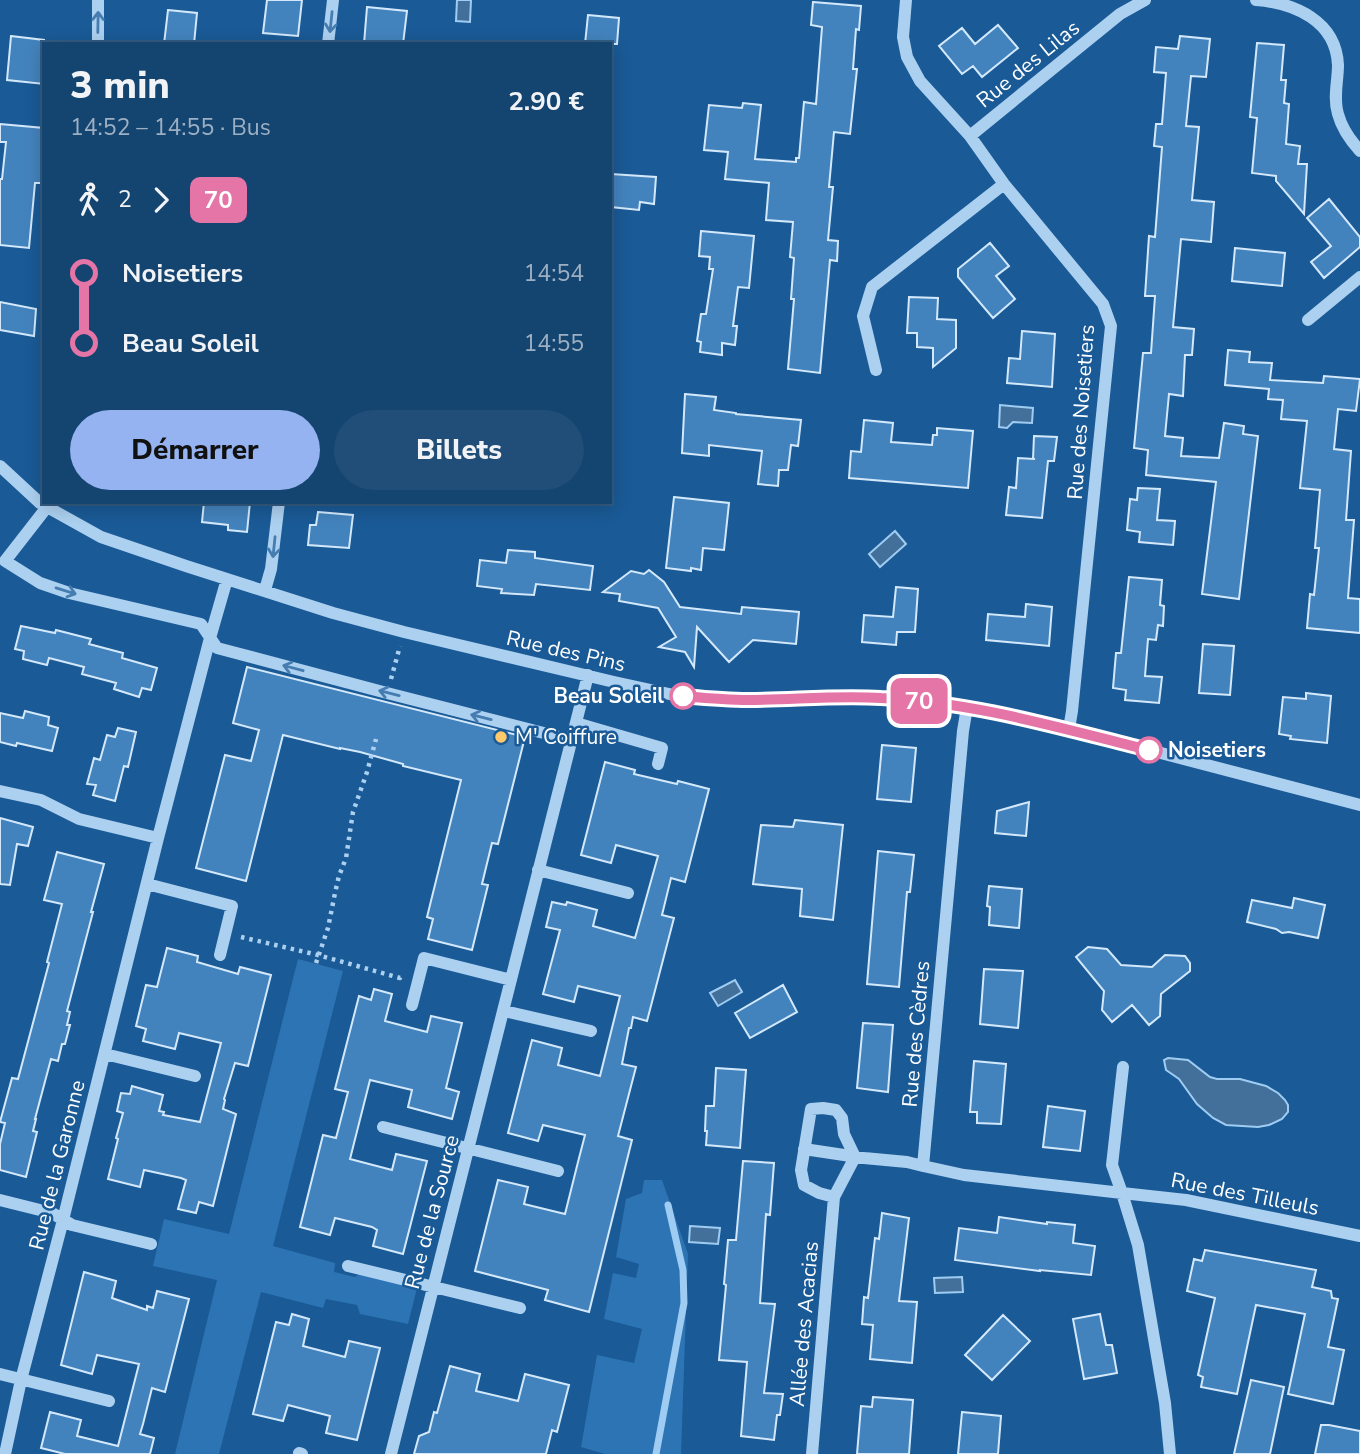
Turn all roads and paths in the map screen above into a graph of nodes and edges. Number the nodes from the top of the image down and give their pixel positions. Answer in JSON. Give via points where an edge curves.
{"nodes":[{"id":1,"x":98,"y":0,"type":"edge"},
{"id":2,"x":333,"y":0,"type":"edge"},
{"id":3,"x":906,"y":0,"type":"edge"},
{"id":4,"x":1145,"y":0,"type":"edge"},
{"id":5,"x":1256,"y":0,"type":"edge"},
{"id":6,"x":98,"y":42,"type":"edge"},
{"id":7,"x":328,"y":42,"type":"edge"},
{"id":8,"x":970,"y":136,"type":"junction"},
{"id":9,"x":1360,"y":151,"type":"edge"},
{"id":10,"x":1004,"y":184,"type":"junction"},
{"id":11,"x":1360,"y":277,"type":"edge"},
{"id":12,"x":1308,"y":320,"type":"dead end"},
{"id":13,"x":876,"y":370,"type":"dead end"},
{"id":14,"x":0,"y":466,"type":"edge"},
{"id":15,"x":42,"y":501,"type":"edge"},
{"id":16,"x":279,"y":504,"type":"edge"},
{"id":17,"x":47,"y":505,"type":"edge"},
{"id":18,"x":3,"y":562,"type":"edge"},
{"id":19,"x":227,"y":579,"type":"junction"},
{"id":20,"x":265,"y":590,"type":"junction"},
{"id":21,"x":404,"y":632,"type":"junction"},
{"id":22,"x":210,"y":638,"type":"junction"},
{"id":23,"x":587,"y":676,"type":"junction"},
{"id":24,"x":387,"y":693,"type":"junction"},
{"id":25,"x":967,"y":707,"type":"junction"},
{"id":26,"x":576,"y":723,"type":"junction"},
{"id":27,"x":1069,"y":729,"type":"junction"},
{"id":28,"x":376,"y":739,"type":"dead end"},
{"id":29,"x":571,"y":740,"type":"junction"},
{"id":30,"x":658,"y":764,"type":"dead end"},
{"id":31,"x":0,"y":791,"type":"edge"},
{"id":32,"x":1360,"y":805,"type":"edge"},
{"id":33,"x":158,"y":838,"type":"junction"},
{"id":34,"x":538,"y":870,"type":"junction"},
{"id":35,"x":147,"y":884,"type":"junction"},
{"id":36,"x":628,"y":893,"type":"dead end"},
{"id":37,"x":244,"y":927,"type":"dead end"},
{"id":38,"x":318,"y":955,"type":"junction"},
{"id":39,"x":219,"y":956,"type":"dead end"},
{"id":40,"x":316,"y":963,"type":"dead end"},
{"id":41,"x":403,"y":967,"type":"dead end"},
{"id":42,"x":511,"y":980,"type":"junction"},
{"id":43,"x":412,"y":1005,"type":"dead end"},
{"id":44,"x":504,"y":1011,"type":"junction"},
{"id":45,"x":590,"y":1031,"type":"dead end"},
{"id":46,"x":105,"y":1054,"type":"junction"},
{"id":47,"x":1123,"y":1067,"type":"dead end"},
{"id":48,"x":195,"y":1076,"type":"dead end"},
{"id":49,"x":383,"y":1127,"type":"dead end"},
{"id":50,"x":468,"y":1149,"type":"junction"},
{"id":51,"x":804,"y":1149,"type":"junction"},
{"id":52,"x":855,"y":1157,"type":"junction"},
{"id":53,"x":923,"y":1166,"type":"junction"},
{"id":54,"x":558,"y":1171,"type":"dead end"},
{"id":55,"x":1122,"y":1193,"type":"junction"},
{"id":56,"x":834,"y":1197,"type":"junction"},
{"id":57,"x":0,"y":1200,"type":"edge"},
{"id":58,"x":63,"y":1220,"type":"junction"},
{"id":59,"x":1360,"y":1236,"type":"edge"},
{"id":60,"x":151,"y":1244,"type":"dead end"},
{"id":61,"x":348,"y":1266,"type":"dead end"},
{"id":62,"x":432,"y":1288,"type":"junction"},
{"id":63,"x":520,"y":1308,"type":"dead end"},
{"id":64,"x":0,"y":1374,"type":"edge"},
{"id":65,"x":20,"y":1380,"type":"junction"},
{"id":66,"x":109,"y":1401,"type":"dead end"},
{"id":67,"x":5,"y":1454,"type":"edge"},
{"id":68,"x":391,"y":1454,"type":"edge"},
{"id":69,"x":812,"y":1454,"type":"edge"},
{"id":70,"x":1170,"y":1454,"type":"edge"}],
"edges":[{"from":6,"to":1,"type":"street","one_way":true},
{"from":2,"to":7,"type":"street","one_way":true},
{"from":3,"to":8,"type":"street","name":"Rue des Noisetiers","via":[[902,37],[907,57],[920,81]]},
{"from":4,"to":8,"type":"street","name":"Rue des Lilas","via":[[1119,15]]},
{"from":5,"to":9,"type":"street","via":[[1304,11],[1332,39],[1338,64],[1337,113],[1345,133]]},
{"from":8,"to":10,"type":"street","name":"Rue des Noisetiers"},
{"from":10,"to":13,"type":"street","via":[[872,287],[863,316]]},
{"from":10,"to":27,"type":"street","name":"Rue des Noisetiers","via":[[1103,304],[1111,326]]},
{"from":11,"to":12,"type":"street"},
{"from":14,"to":15,"type":"street","name":"Rue des Pins"},
{"from":16,"to":20,"type":"street","one_way":true},
{"from":17,"to":18,"type":"street"},
{"from":17,"to":19,"type":"street","name":"Rue des Pins","via":[[101,537]]},
{"from":18,"to":22,"type":"street","one_way":true,"via":[[69,593],[201,624]]},
{"from":19,"to":20,"type":"street","name":"Rue des Pins"},
{"from":19,"to":22,"type":"street","name":"Rue de la Garonne"},
{"from":20,"to":21,"type":"street","name":"Rue des Pins"},
{"from":21,"to":23,"type":"street","name":"Rue des Pins"},
{"from":21,"to":24,"type":"path"},
{"from":24,"to":22,"type":"street","one_way":true,"via":[[217,648]]},
{"from":22,"to":33,"type":"street","name":"Rue de la Garonne"},
{"from":23,"to":25,"type":"street","name":"Rue des Pins","via":[[683,696],[880,698]]},
{"from":23,"to":26,"type":"street","name":"Rue de la Source"},
{"from":29,"to":24,"type":"street","one_way":true},
{"from":25,"to":27,"type":"street","name":"Rue des Pins"},
{"from":25,"to":53,"type":"street","name":"Rue des Cèdres"},
{"from":26,"to":29,"type":"street","name":"Rue de la Source"},
{"from":26,"to":30,"type":"street","via":[[662,748]]},
{"from":27,"to":32,"type":"street","name":"Rue des Pins"},
{"from":28,"to":38,"type":"path"},
{"from":29,"to":34,"type":"street","name":"Rue de la Source"},
{"from":31,"to":33,"type":"street","via":[[41,800],[79,819]]},
{"from":33,"to":35,"type":"street","name":"Rue de la Garonne"},
{"from":34,"to":36,"type":"street"},
{"from":34,"to":42,"type":"street","name":"Rue de la Source"},
{"from":35,"to":39,"type":"street","via":[[232,906]]},
{"from":35,"to":46,"type":"street","name":"Rue de la Garonne"},
{"from":37,"to":38,"type":"path","via":[[241,937]]},
{"from":38,"to":40,"type":"path"},
{"from":38,"to":41,"type":"path","via":[[400,978]]},
{"from":42,"to":43,"type":"street","via":[[424,958]]},
{"from":42,"to":44,"type":"street","name":"Rue de la Source"},
{"from":44,"to":45,"type":"street"},
{"from":44,"to":50,"type":"street","name":"Rue de la Source"},
{"from":46,"to":48,"type":"street"},
{"from":46,"to":58,"type":"street","name":"Rue de la Garonne"},
{"from":47,"to":55,"type":"street","via":[[1112,1165]]},
{"from":49,"to":50,"type":"street"},
{"from":50,"to":54,"type":"street"},
{"from":50,"to":62,"type":"street","name":"Rue de la Source"},
{"from":51,"to":52,"type":"street"},
{"from":51,"to":52,"type":"street","via":[[811,1109],[823,1108],[842,1118]]},
{"from":51,"to":56,"type":"street","via":[[804,1185]]},
{"from":52,"to":53,"type":"street"},
{"from":52,"to":56,"type":"street","name":"Allée des Acacias"},
{"from":53,"to":55,"type":"street"},
{"from":55,"to":59,"type":"street","name":"Rue des Tilleuls","via":[[1186,1200]]},
{"from":55,"to":70,"type":"street","via":[[1138,1245]]},
{"from":56,"to":69,"type":"street","name":"Allée des Acacias"},
{"from":57,"to":58,"type":"street"},
{"from":58,"to":60,"type":"street"},
{"from":58,"to":65,"type":"street","name":"Rue de la Garonne"},
{"from":61,"to":62,"type":"street"},
{"from":62,"to":63,"type":"street"},
{"from":62,"to":68,"type":"street","name":"Rue de la Source"},
{"from":64,"to":65,"type":"street"},
{"from":65,"to":66,"type":"street"},
{"from":65,"to":67,"type":"street","name":"Rue de la Garonne"}]}
